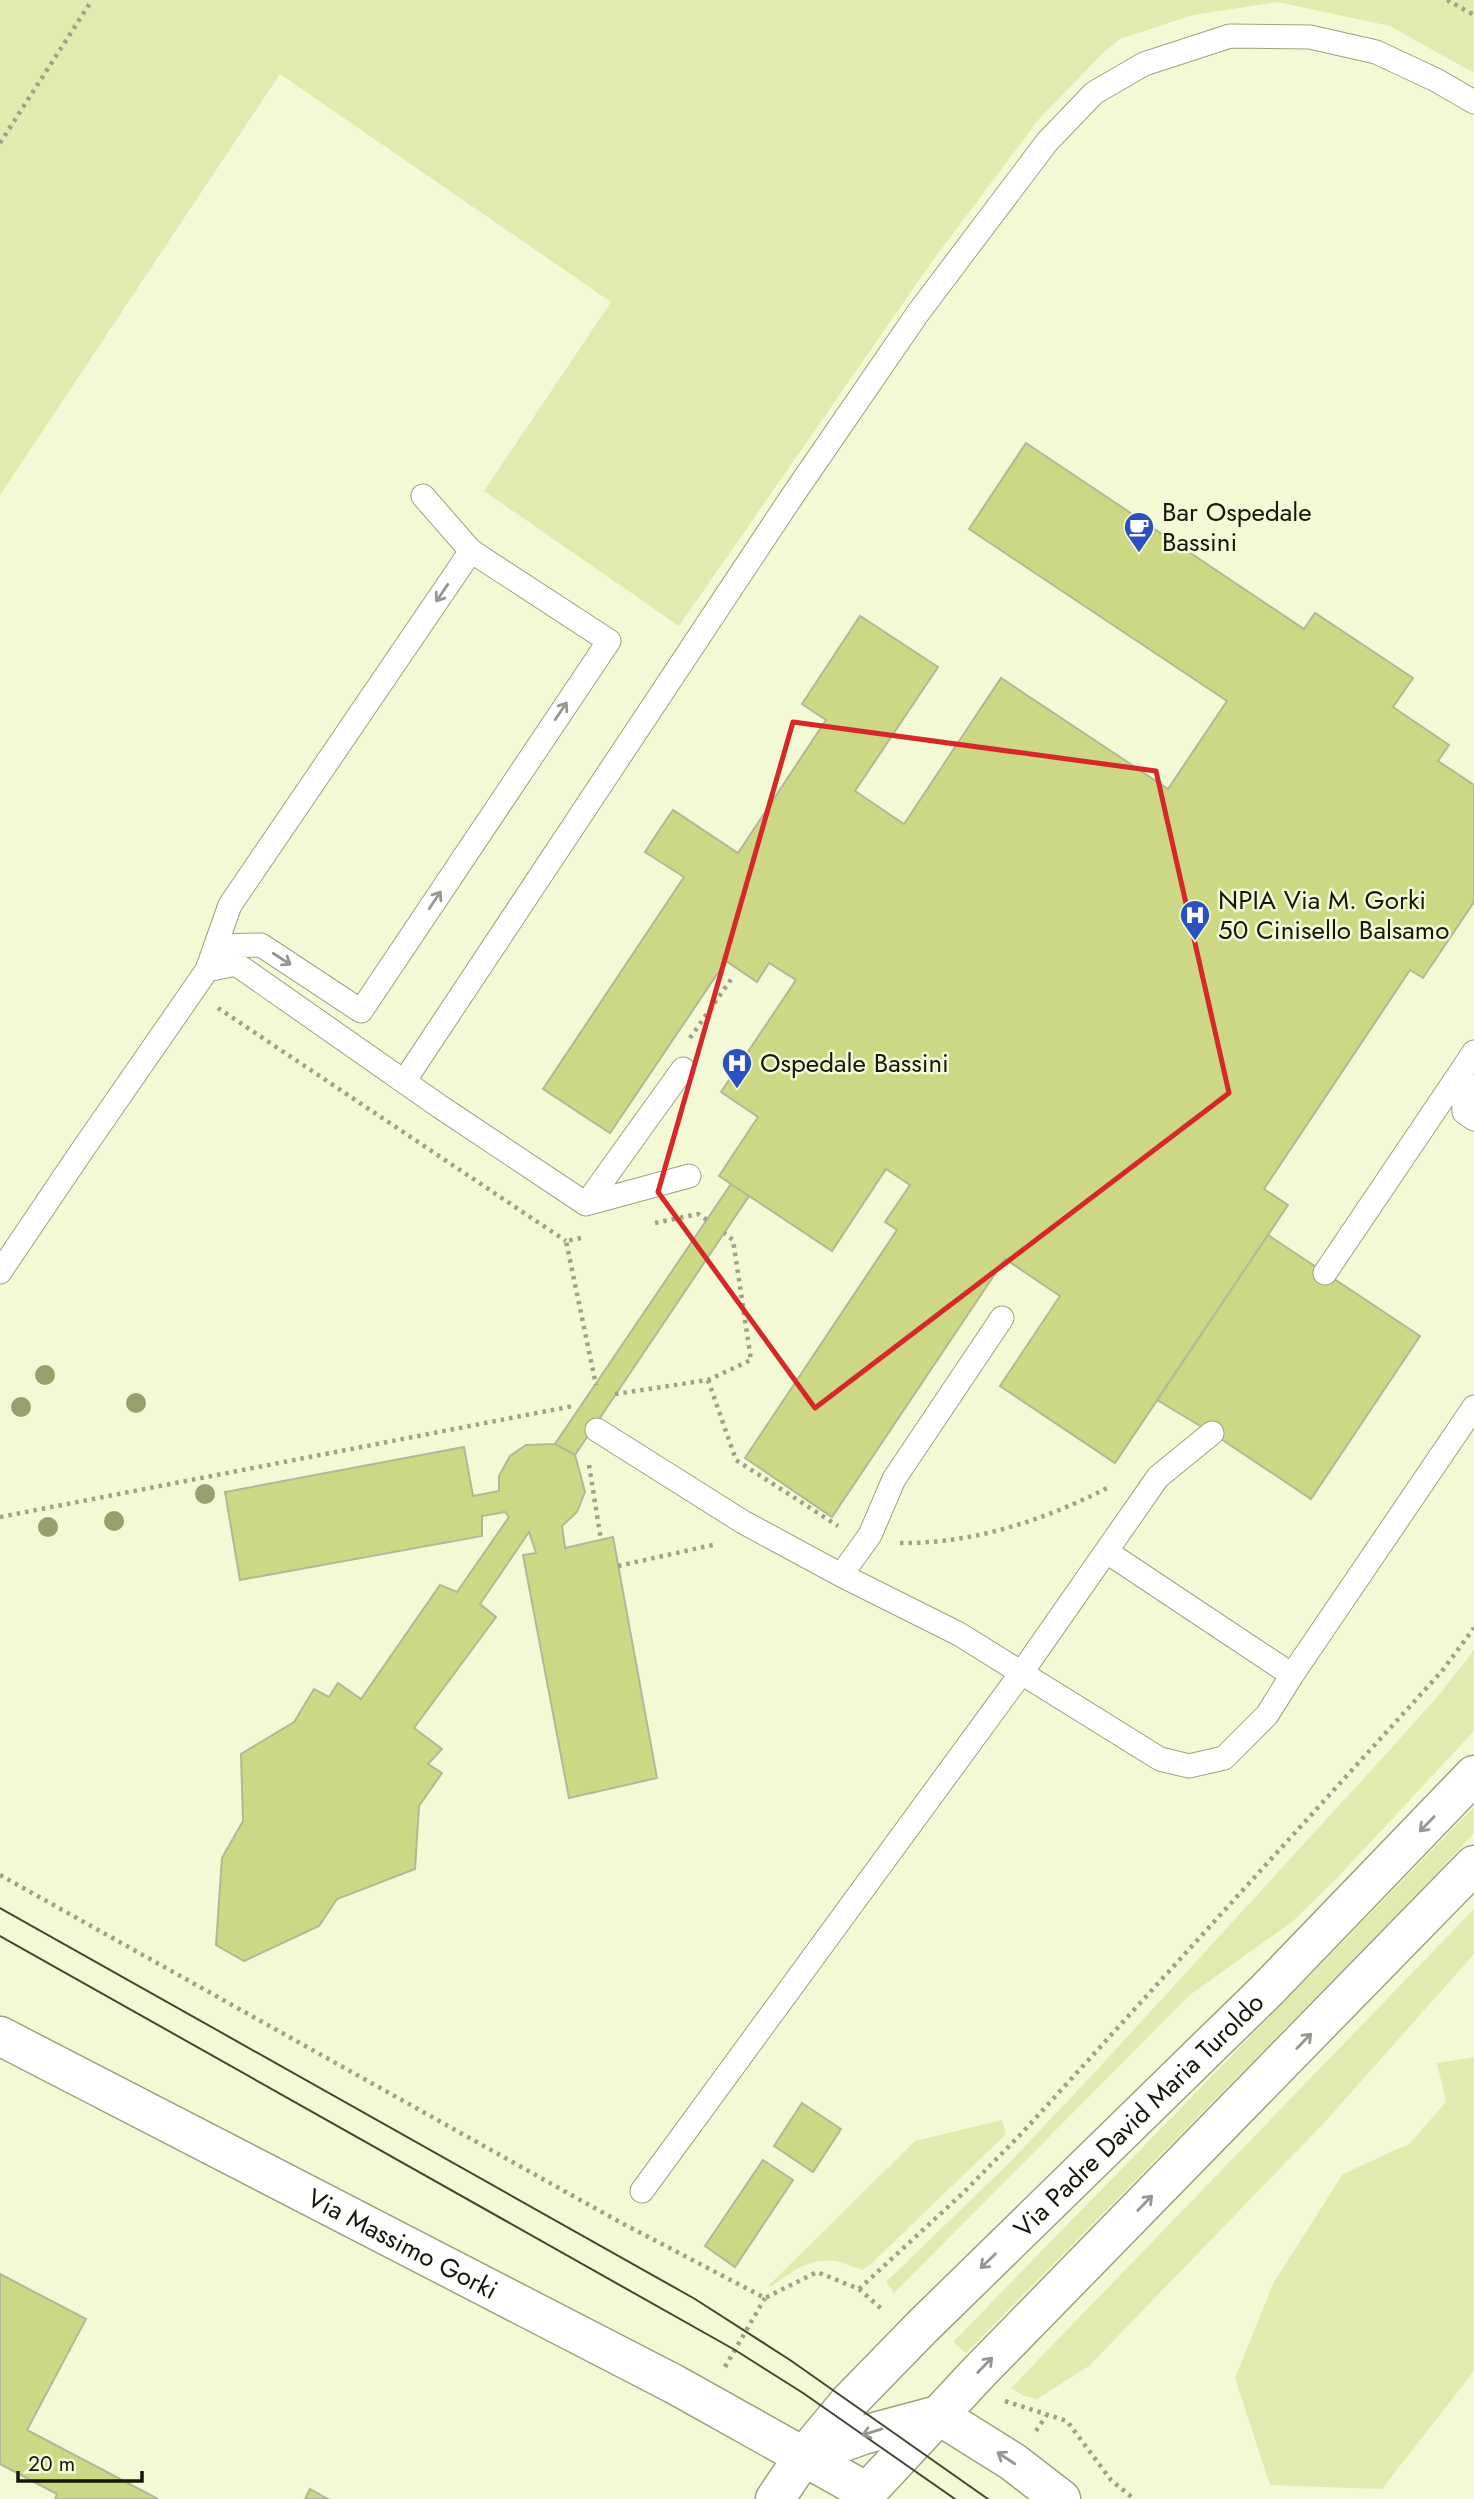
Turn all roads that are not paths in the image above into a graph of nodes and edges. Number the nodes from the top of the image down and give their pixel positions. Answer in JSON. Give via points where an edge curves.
{"nodes":[{"id":1,"x":1474,"y":102,"type":"edge"},
{"id":2,"x":423,"y":496,"type":"dead end"},
{"id":3,"x":471,"y":551,"type":"junction"},
{"id":4,"x":217,"y":946,"type":"junction"},
{"id":5,"x":207,"y":971,"type":"junction"},
{"id":6,"x":1468,"y":1061,"type":"edge"},
{"id":7,"x":683,"y":1069,"type":"road end"},
{"id":8,"x":405,"y":1080,"type":"junction"},
{"id":9,"x":1474,"y":1119,"type":"edge"},
{"id":10,"x":690,"y":1176,"type":"dead end"},
{"id":11,"x":586,"y":1204,"type":"junction"},
{"id":12,"x":0,"y":1272,"type":"edge"},
{"id":13,"x":1325,"y":1273,"type":"dead end"},
{"id":14,"x":1002,"y":1318,"type":"dead end"},
{"id":15,"x":1474,"y":1406,"type":"edge"},
{"id":16,"x":597,"y":1430,"type":"dead end"},
{"id":17,"x":1212,"y":1433,"type":"dead end"},
{"id":18,"x":1107,"y":1552,"type":"junction"},
{"id":19,"x":841,"y":1575,"type":"junction"},
{"id":20,"x":1023,"y":1672,"type":"junction"},
{"id":21,"x":1292,"y":1675,"type":"junction"},
{"id":22,"x":1474,"y":1774,"type":"edge"},
{"id":23,"x":1474,"y":1865,"type":"edge"},
{"id":24,"x":0,"y":2036,"type":"edge"},
{"id":25,"x":642,"y":2191,"type":"dead end"},
{"id":26,"x":938,"y":2415,"type":"junction"},
{"id":27,"x":804,"y":2456,"type":"junction"},
{"id":28,"x":869,"y":2497,"type":"edge"},
{"id":29,"x":775,"y":2499,"type":"edge"},
{"id":30,"x":1061,"y":2499,"type":"edge"}],
"edges":[{"from":1,"to":8,"type":"lane","via":[[1376,52],[1310,37],[1230,36],[1144,64],[1094,93],[1047,142],[918,313]]},
{"from":2,"to":3,"type":"lane"},
{"from":3,"to":4,"type":"lane","one_way":true,"via":[[230,905]]},
{"from":4,"to":3,"type":"lane","one_way":true,"via":[[261,945],[361,1011],[609,641]]},
{"from":4,"to":5,"type":"lane"},
{"from":5,"to":8,"type":"lane","via":[[236,964]]},
{"from":5,"to":12,"type":"lane"},
{"from":6,"to":9,"type":"lane","via":[[1464,1112]]},
{"from":6,"to":13,"type":"lane"},
{"from":7,"to":11,"type":"lane"},
{"from":8,"to":11,"type":"lane"},
{"from":10,"to":11,"type":"lane"},
{"from":14,"to":19,"type":"lane","via":[[894,1479],[870,1535]]},
{"from":15,"to":21,"type":"lane"},
{"from":16,"to":19,"type":"lane"},
{"from":17,"to":18,"type":"lane","via":[[1158,1477]]},
{"from":18,"to":20,"type":"lane"},
{"from":18,"to":21,"type":"lane"},
{"from":19,"to":20,"type":"lane"},
{"from":20,"to":21,"type":"lane","via":[[1160,1759],[1189,1766],[1224,1758],[1267,1716]]},
{"from":20,"to":25,"type":"lane"},
{"from":22,"to":27,"type":"street","name":"Via Padre David Maria Turoldo","one_way":true,"via":[[1266,1990],[922,2327]]},
{"from":26,"to":23,"type":"street","one_way":true},
{"from":24,"to":27,"type":"street","name":"Via Massimo Gorki","via":[[674,2384]]},
{"from":26,"to":27,"type":"street","one_way":true},
{"from":26,"to":28,"type":"street"},
{"from":30,"to":26,"type":"street","one_way":true},
{"from":27,"to":28,"type":"street","name":"Via Massimo Gorki"},
{"from":27,"to":29,"type":"street","name":"Via Padre David Maria Turoldo"}]}
